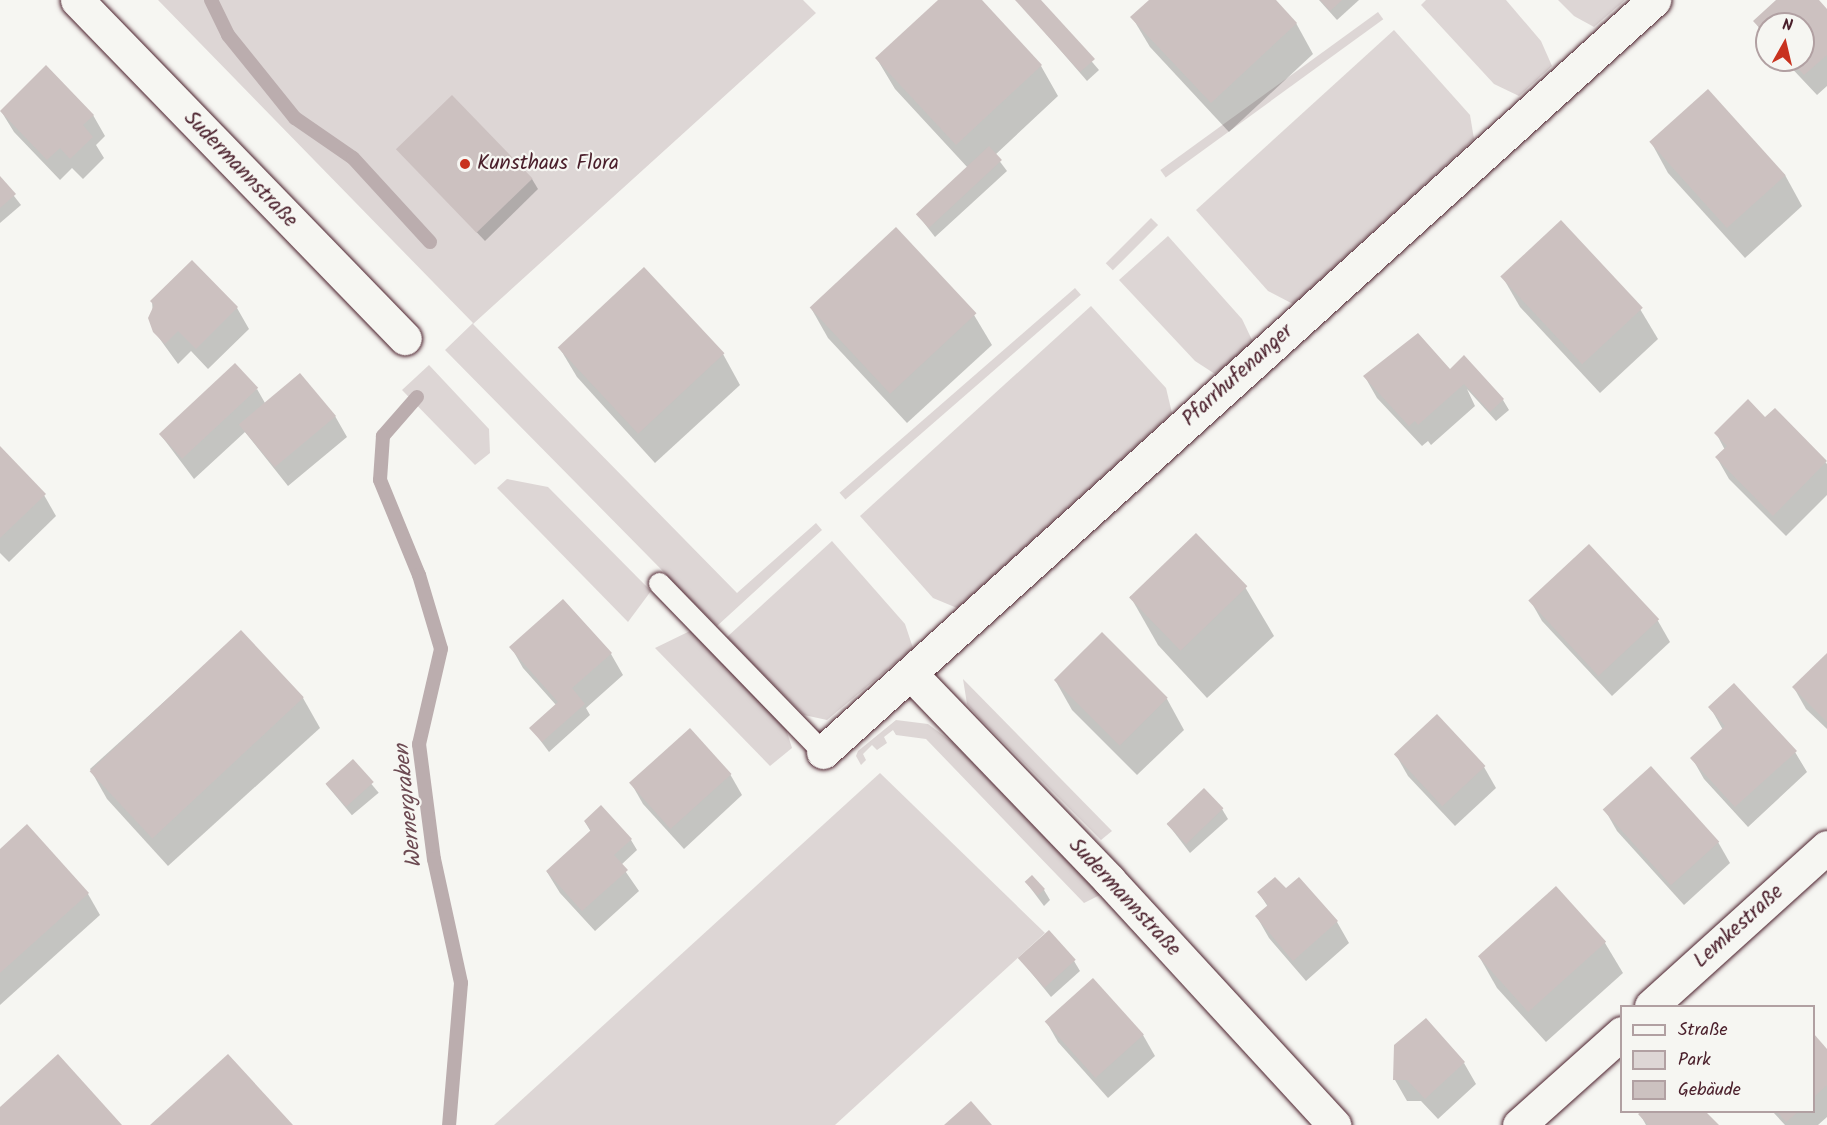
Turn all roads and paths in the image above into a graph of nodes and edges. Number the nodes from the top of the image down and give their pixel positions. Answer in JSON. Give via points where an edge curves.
{"nodes":[{"id":1,"x":76,"y":0,"type":"edge"},
{"id":2,"x":1654,"y":0,"type":"edge"},
{"id":3,"x":405,"y":338,"type":"dead end"},
{"id":4,"x":658,"y":583,"type":"dead end"},
{"id":5,"x":911,"y":674,"type":"junction"},
{"id":6,"x":823,"y":753,"type":"joint"},
{"id":7,"x":1827,"y":847,"type":"edge"},
{"id":8,"x":1652,"y":1005,"type":"edge"},
{"id":9,"x":1620,"y":1035,"type":"edge"},
{"id":10,"x":1334,"y":1125,"type":"edge"},
{"id":11,"x":1519,"y":1125,"type":"edge"}],
"edges":[{"from":1,"to":3,"type":"street","name":"Sudermannstraße"},
{"from":2,"to":5,"type":"street","name":"Pfarrhufenanger"},
{"from":4,"to":6,"type":"lane"},
{"from":5,"to":6,"type":"street","name":"Pfarrhufenanger"},
{"from":5,"to":10,"type":"street","name":"Sudermannstraße"},
{"from":7,"to":8,"type":"street","name":"Lemkestraße"},
{"from":9,"to":11,"type":"street"}]}
